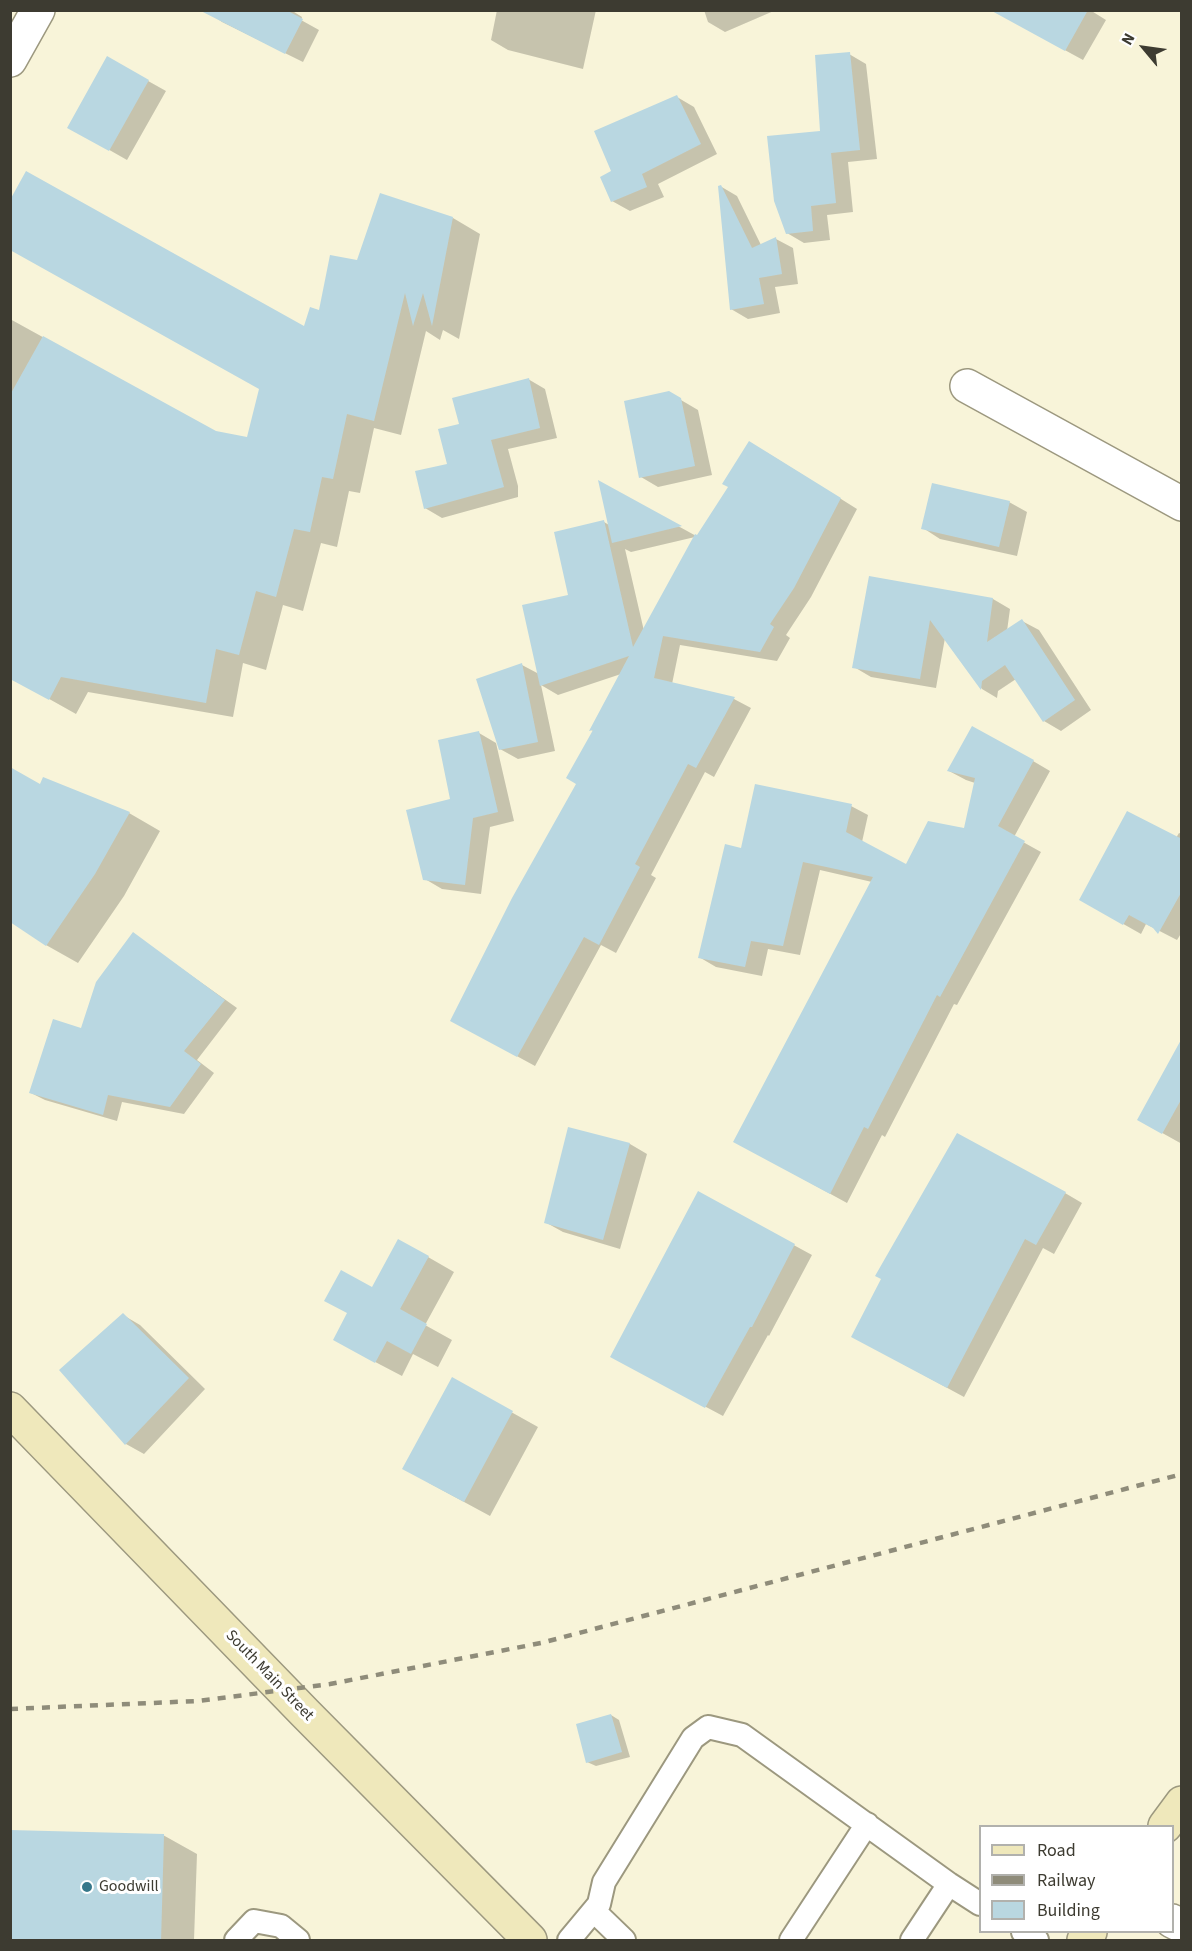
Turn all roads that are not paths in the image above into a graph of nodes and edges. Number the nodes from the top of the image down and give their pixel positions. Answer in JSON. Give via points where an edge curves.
{"nodes":[{"id":1,"x":38,"y":10,"type":"edge"},
{"id":2,"x":10,"y":60,"type":"edge"},
{"id":3,"x":967,"y":386,"type":"dead end"},
{"id":4,"x":1182,"y":504,"type":"edge"},
{"id":5,"x":10,"y":1409,"type":"edge"},
{"id":6,"x":1182,"y":1803,"type":"edge"},
{"id":7,"x":867,"y":1824,"type":"junction"},
{"id":8,"x":1167,"y":1825,"type":"edge"},
{"id":9,"x":949,"y":1884,"type":"junction"},
{"id":10,"x":979,"y":1903,"type":"edge"},
{"id":11,"x":594,"y":1911,"type":"junction"},
{"id":12,"x":236,"y":1941,"type":"edge"},
{"id":13,"x":298,"y":1941,"type":"edge"},
{"id":14,"x":530,"y":1941,"type":"edge"},
{"id":15,"x":569,"y":1941,"type":"edge"},
{"id":16,"x":624,"y":1941,"type":"edge"},
{"id":17,"x":790,"y":1941,"type":"edge"},
{"id":18,"x":912,"y":1941,"type":"edge"}],
"edges":[{"from":1,"to":2,"type":"street"},
{"from":3,"to":4,"type":"street"},
{"from":5,"to":14,"type":"main road","name":"South Main Street"},
{"from":6,"to":8,"type":"main road"},
{"from":7,"to":9,"type":"lane"},
{"from":7,"to":11,"type":"lane","via":[[742,1736],[708,1727],[693,1738],[604,1882]]},
{"from":7,"to":17,"type":"lane"},
{"from":9,"to":10,"type":"lane"},
{"from":9,"to":18,"type":"lane"},
{"from":11,"to":15,"type":"lane"},
{"from":11,"to":16,"type":"lane"},
{"from":12,"to":13,"type":"lane","via":[[254,1921],[281,1926]]}]}
